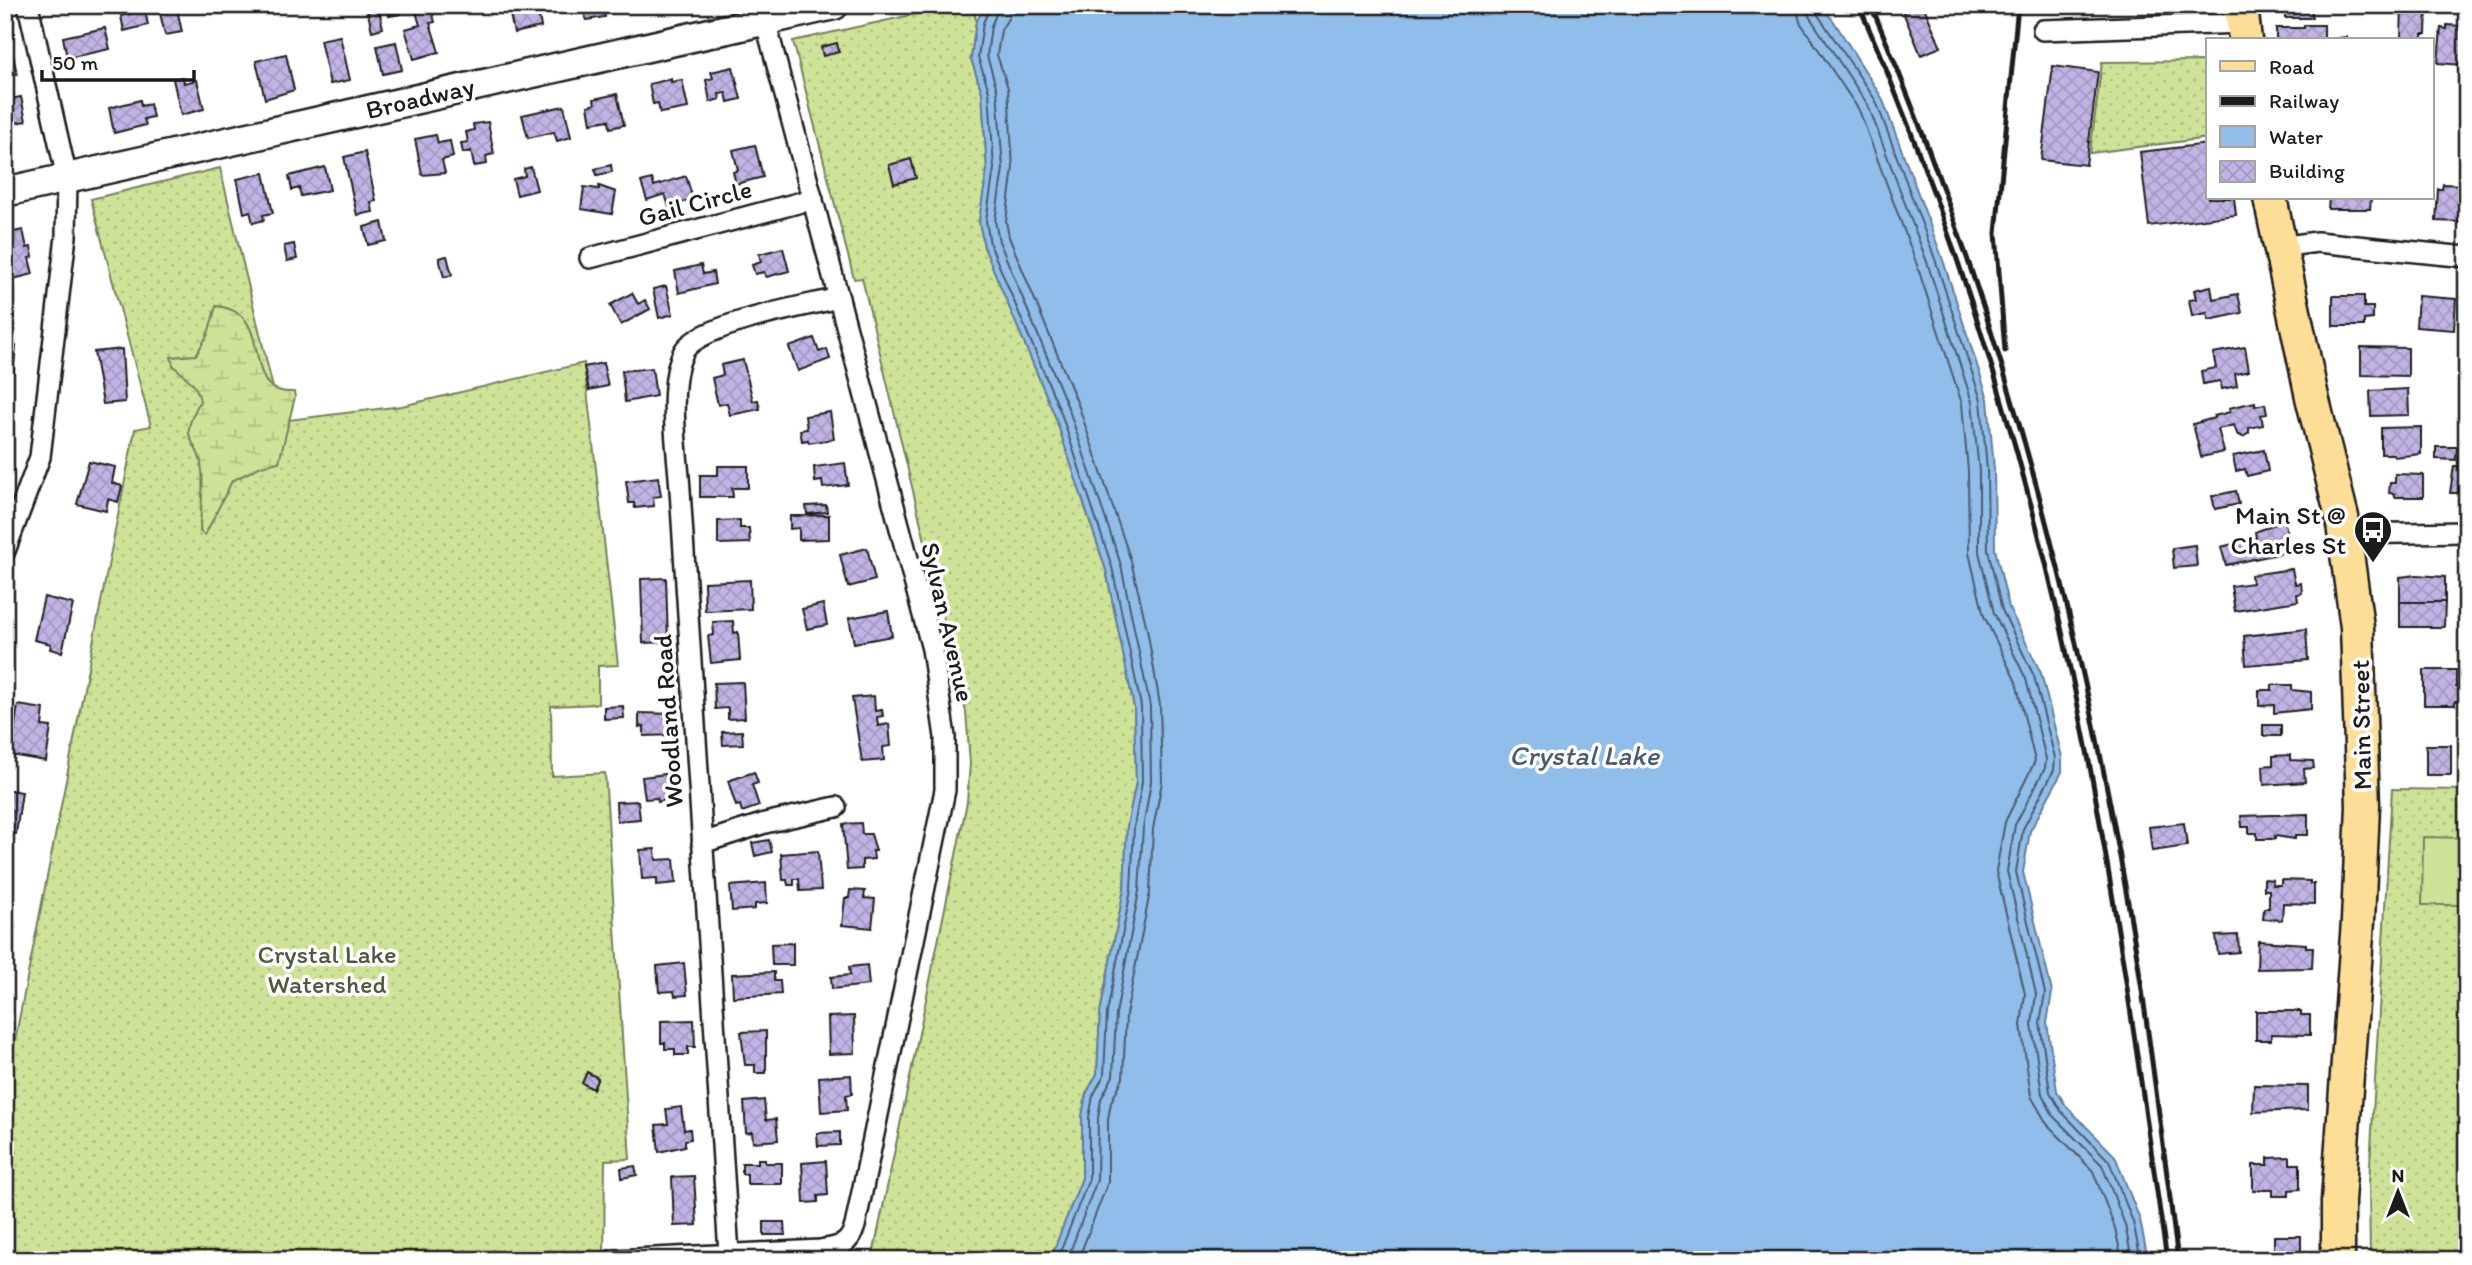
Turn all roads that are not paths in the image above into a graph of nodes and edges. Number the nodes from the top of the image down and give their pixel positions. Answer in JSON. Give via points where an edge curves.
{"nodes":[{"id":1,"x":28,"y":5,"type":"edge"},
{"id":2,"x":834,"y":5,"type":"edge"},
{"id":3,"x":765,"y":20,"type":"junction"},
{"id":4,"x":2243,"y":23,"type":"edge"},
{"id":5,"x":2043,"y":30,"type":"dead end"},
{"id":6,"x":67,"y":178,"type":"junction"},
{"id":7,"x":5,"y":192,"type":"edge"},
{"id":8,"x":813,"y":199,"type":"junction"},
{"id":9,"x":2270,"y":200,"type":"edge"},
{"id":10,"x":2279,"y":247,"type":"junction"},
{"id":11,"x":2467,"y":257,"type":"edge"},
{"id":12,"x":590,"y":258,"type":"dead end"},
{"id":13,"x":839,"y":298,"type":"junction"},
{"id":14,"x":2467,"y":532,"type":"edge"},
{"id":15,"x":2345,"y":534,"type":"junction"},
{"id":16,"x":5,"y":551,"type":"edge"},
{"id":17,"x":836,"y":807,"type":"dead end"},
{"id":18,"x":702,"y":844,"type":"junction"},
{"id":19,"x":729,"y":1254,"type":"junction"},
{"id":20,"x":613,"y":1260,"type":"edge"},
{"id":21,"x":2338,"y":1260,"type":"edge"}],
"edges":[{"from":1,"to":6,"type":"street"},
{"from":2,"to":3,"type":"street","name":"Broadway"},
{"from":3,"to":6,"type":"street","name":"Broadway"},
{"from":3,"to":8,"type":"street","name":"Sylvan Avenue"},
{"from":4,"to":5,"type":"street"},
{"from":6,"to":7,"type":"street","name":"Broadway"},
{"from":6,"to":16,"type":"street","via":[[66,236],[43,441],[35,476]]},
{"from":8,"to":12,"type":"street","name":"Gail Circle"},
{"from":8,"to":13,"type":"street","name":"Sylvan Avenue"},
{"from":9,"to":10,"type":"main road","name":"Main Street"},
{"from":10,"to":11,"type":"street","via":[[2317,242]]},
{"from":10,"to":15,"type":"main road","name":"Main Street"},
{"from":13,"to":18,"type":"street","name":"Woodland Road","via":[[702,334],[684,352],[678,372],[680,490]]},
{"from":13,"to":19,"type":"street","name":"Sylvan Avenue","via":[[932,649],[947,765],[933,858],[855,1226],[847,1242],[820,1250]]},
{"from":14,"to":15,"type":"street"},
{"from":15,"to":21,"type":"main road","name":"Main Street","via":[[2357,627],[2363,794]]},
{"from":17,"to":18,"type":"street","via":[[765,822]]},
{"from":18,"to":19,"type":"street","name":"Woodland Road"},
{"from":19,"to":20,"type":"street"}]}
